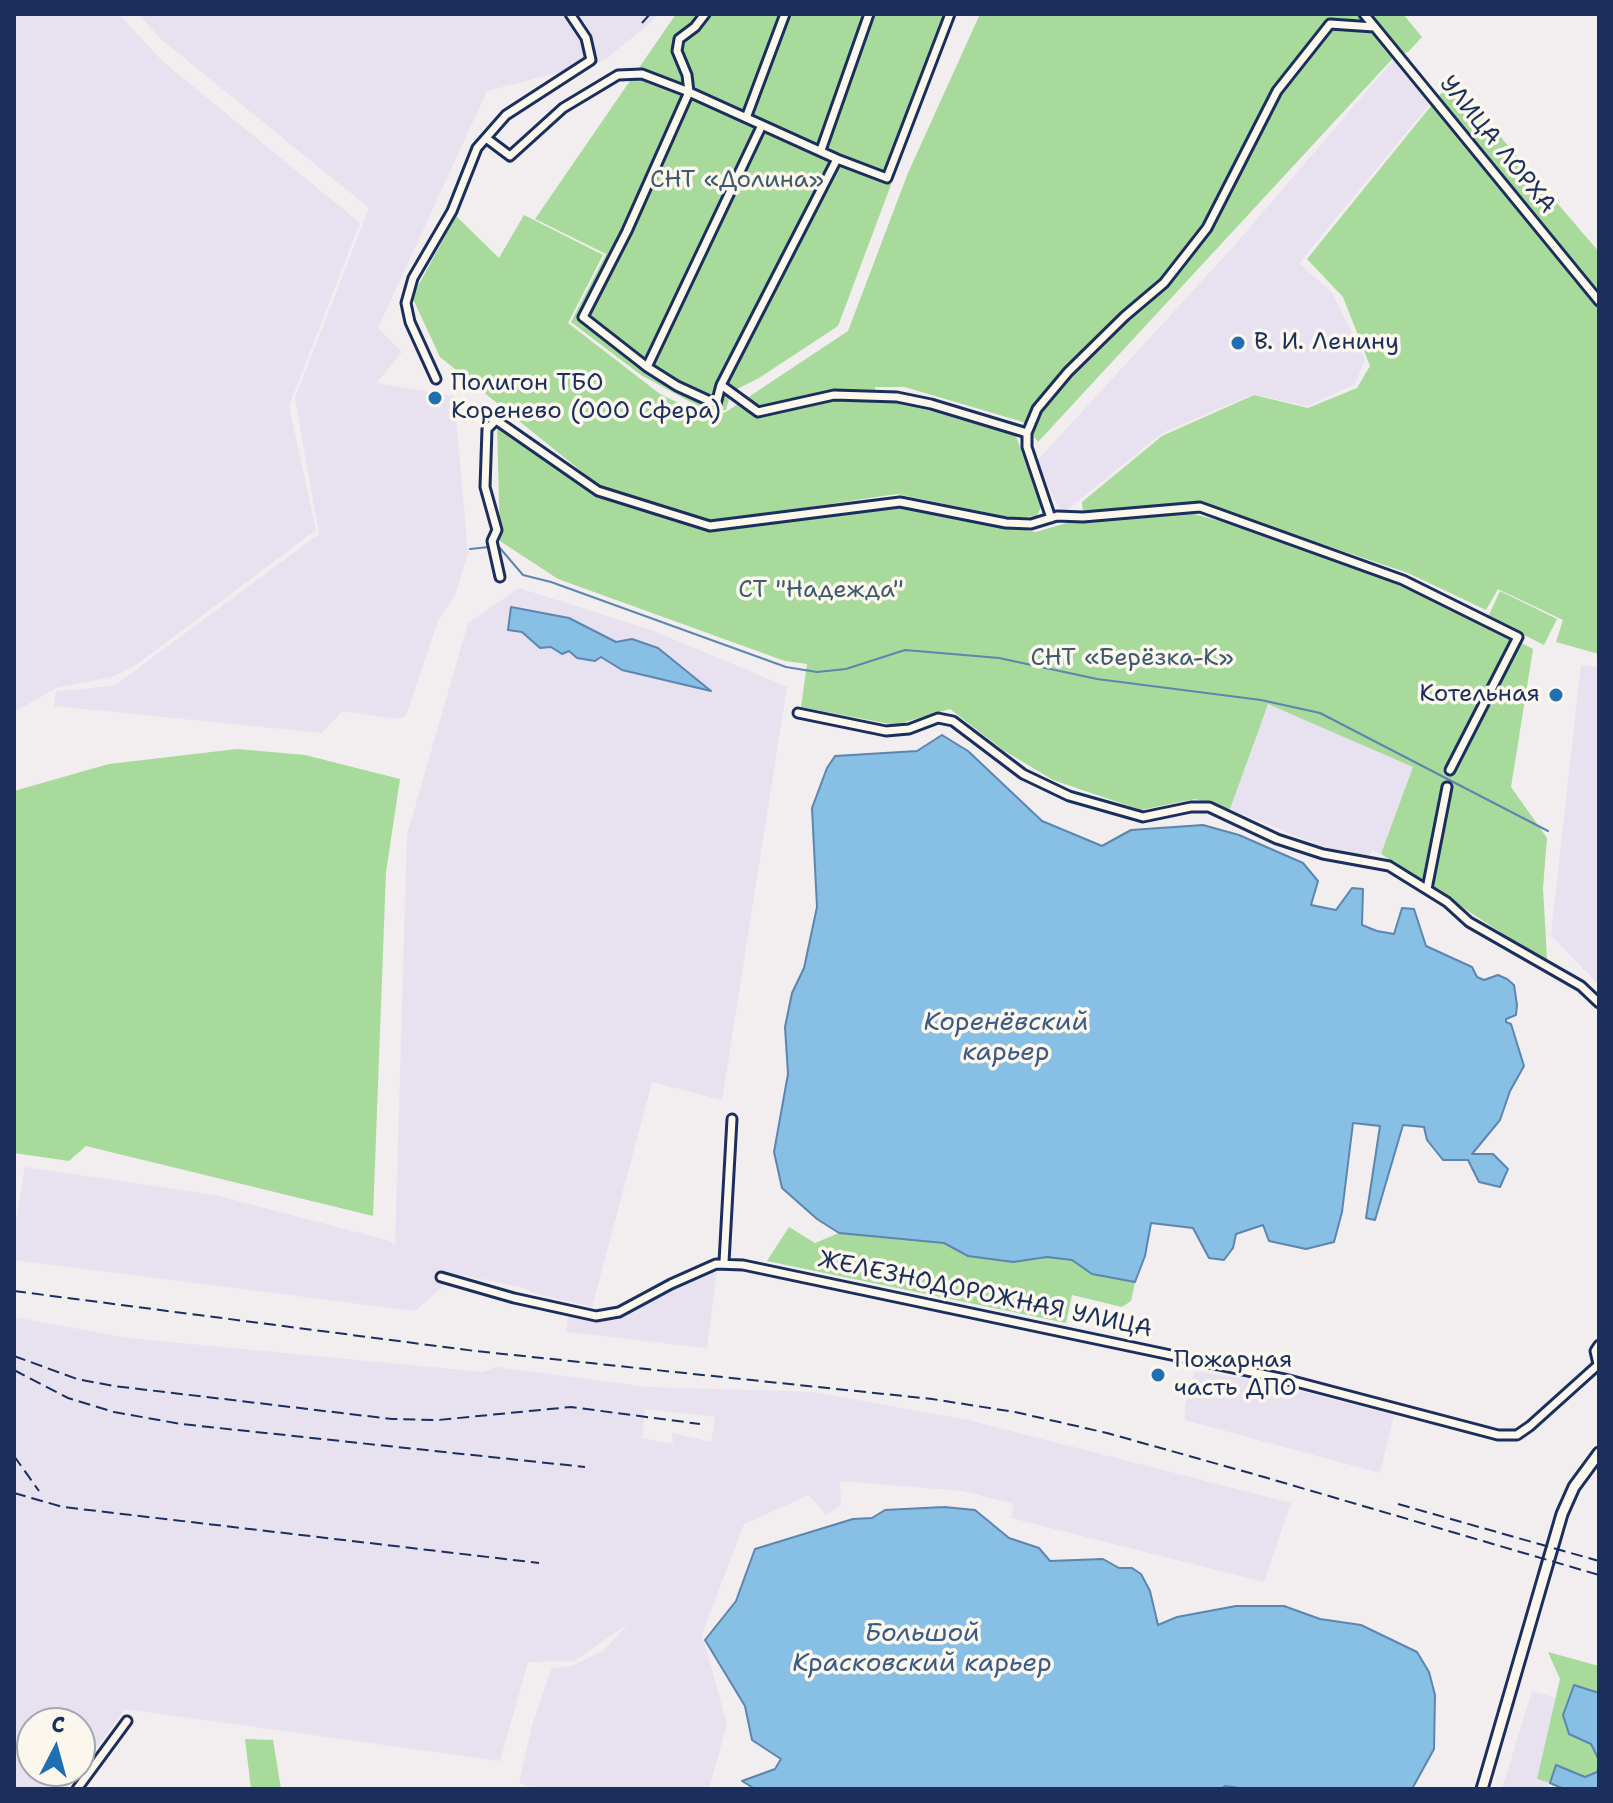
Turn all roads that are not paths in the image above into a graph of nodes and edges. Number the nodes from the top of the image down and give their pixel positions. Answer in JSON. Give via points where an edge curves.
{"nodes":[{"id":1,"x":570,"y":14,"type":"edge"},
{"id":2,"x":705,"y":14,"type":"edge"},
{"id":3,"x":785,"y":14,"type":"edge"},
{"id":4,"x":869,"y":14,"type":"edge"},
{"id":5,"x":950,"y":14,"type":"edge"},
{"id":6,"x":1364,"y":14,"type":"edge"},
{"id":7,"x":1374,"y":27,"type":"junction"},
{"id":8,"x":689,"y":92,"type":"junction"},
{"id":9,"x":746,"y":118,"type":"junction"},
{"id":10,"x":762,"y":125,"type":"junction"},
{"id":11,"x":486,"y":138,"type":"junction"},
{"id":12,"x":821,"y":150,"type":"junction"},
{"id":13,"x":837,"y":159,"type":"junction"},
{"id":14,"x":1599,"y":301,"type":"edge"},
{"id":15,"x":647,"y":367,"type":"junction"},
{"id":16,"x":436,"y":379,"type":"dead end"},
{"id":17,"x":721,"y":385,"type":"junction"},
{"id":18,"x":1027,"y":433,"type":"junction"},
{"id":19,"x":1051,"y":518,"type":"junction"},
{"id":20,"x":500,"y":577,"type":"dead end"},
{"id":21,"x":798,"y":713,"type":"dead end"},
{"id":22,"x":1450,"y":770,"type":"dead end"},
{"id":23,"x":1447,"y":787,"type":"dead end"},
{"id":24,"x":1427,"y":889,"type":"junction"},
{"id":25,"x":1599,"y":1003,"type":"edge"},
{"id":26,"x":732,"y":1119,"type":"dead end"},
{"id":27,"x":724,"y":1262,"type":"junction"},
{"id":28,"x":441,"y":1277,"type":"dead end"},
{"id":29,"x":1599,"y":1345,"type":"edge"},
{"id":30,"x":1598,"y":1364,"type":"edge"},
{"id":31,"x":1599,"y":1453,"type":"edge"},
{"id":32,"x":127,"y":1721,"type":"dead end"},
{"id":33,"x":77,"y":1789,"type":"edge"},
{"id":34,"x":1482,"y":1789,"type":"edge"}],
"edges":[{"from":1,"to":11,"type":"street","via":[[586,38],[591,60],[506,115]]},
{"from":2,"to":8,"type":"street","via":[[679,39],[677,51]]},
{"from":3,"to":9,"type":"street"},
{"from":4,"to":12,"type":"street"},
{"from":5,"to":13,"type":"street","via":[[887,178]]},
{"from":6,"to":7,"type":"street","name":"УЛИЦА ЛОРХА"},
{"from":7,"to":14,"type":"street","name":"УЛИЦА ЛОРХА"},
{"from":7,"to":18,"type":"street","via":[[1330,24],[1277,91],[1207,228],[1164,283],[1068,372],[1037,409]]},
{"from":8,"to":9,"type":"street"},
{"from":8,"to":11,"type":"street","via":[[642,74],[618,75],[563,108],[510,156]]},
{"from":8,"to":15,"type":"street","via":[[583,317]]},
{"from":9,"to":10,"type":"street"},
{"from":10,"to":12,"type":"street"},
{"from":10,"to":15,"type":"street"},
{"from":11,"to":16,"type":"street","via":[[413,278],[406,303]]},
{"from":12,"to":13,"type":"street"},
{"from":13,"to":17,"type":"street"},
{"from":15,"to":17,"type":"street","via":[[716,404]]},
{"from":17,"to":18,"type":"street","via":[[758,412],[834,395],[897,397]]},
{"from":18,"to":19,"type":"street"},
{"from":19,"to":20,"type":"street","via":[[1006,523],[900,502],[710,526],[598,491],[496,420],[487,429],[485,487],[497,530],[492,541]]},
{"from":19,"to":22,"type":"street","via":[[1200,507],[1403,580],[1518,637]]},
{"from":21,"to":24,"type":"street","via":[[886,731],[938,718],[953,721],[1023,774],[1058,793],[1143,817],[1209,807],[1277,839],[1389,866]]},
{"from":23,"to":24,"type":"street"},
{"from":24,"to":25,"type":"street","via":[[1469,922],[1581,986]]},
{"from":26,"to":27,"type":"street"},
{"from":27,"to":28,"type":"street","via":[[619,1312],[596,1316]]},
{"from":27,"to":30,"type":"street","name":"ЖЕЛЕЗНОДОРОЖНАЯ УЛИЦА","via":[[1285,1379],[1498,1435],[1517,1435],[1530,1426]]},
{"from":29,"to":30,"type":"street"},
{"from":31,"to":34,"type":"main road","via":[[1574,1487],[1553,1541]]},
{"from":32,"to":33,"type":"street"}]}
